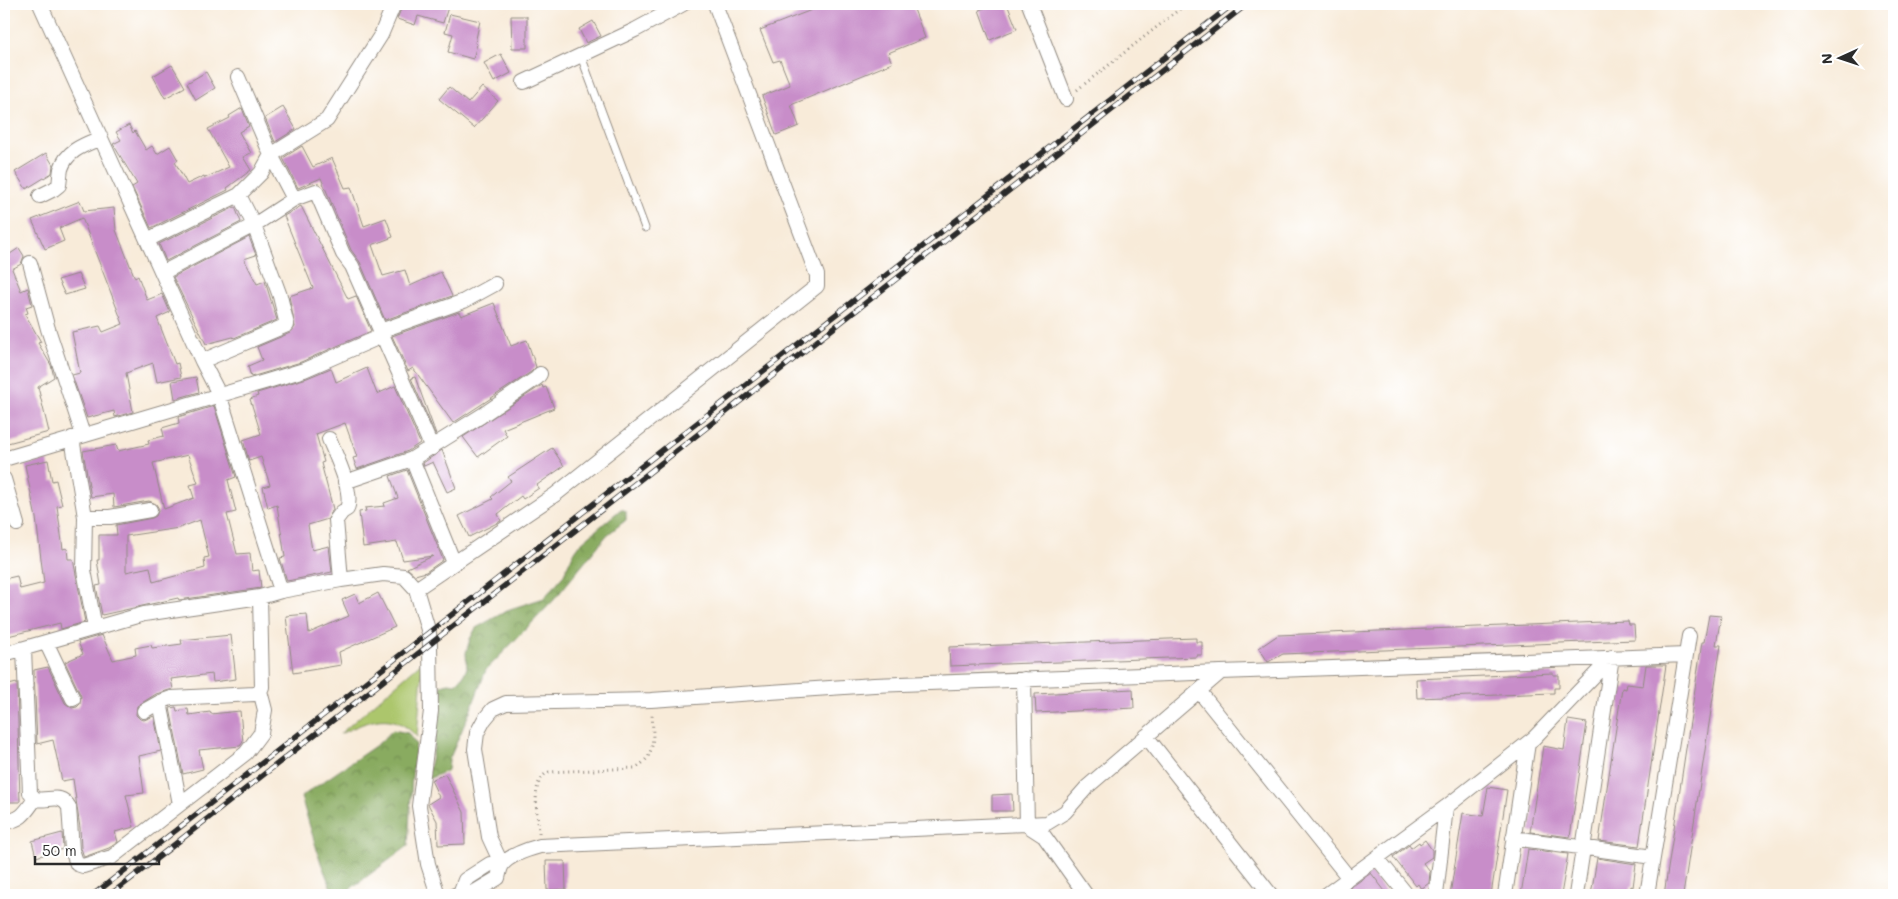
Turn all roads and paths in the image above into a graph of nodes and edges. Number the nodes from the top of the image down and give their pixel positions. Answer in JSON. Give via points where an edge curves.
{"nodes":[{"id":1,"x":40,"y":4,"type":"edge"},
{"id":2,"x":394,"y":4,"type":"edge"},
{"id":3,"x":684,"y":4,"type":"edge"},
{"id":4,"x":715,"y":4,"type":"edge"},
{"id":5,"x":1029,"y":4,"type":"edge"},
{"id":6,"x":1186,"y":4,"type":"edge"},
{"id":7,"x":581,"y":56,"type":"junction"},
{"id":8,"x":238,"y":77,"type":"dead end"},
{"id":9,"x":524,"y":82,"type":"dead end"},
{"id":10,"x":1066,"y":99,"type":"joint"},
{"id":11,"x":101,"y":138,"type":"junction"},
{"id":12,"x":270,"y":155,"type":"junction"},
{"id":13,"x":238,"y":195,"type":"junction"},
{"id":14,"x":40,"y":196,"type":"dead end"},
{"id":15,"x":294,"y":199,"type":"junction"},
{"id":16,"x":254,"y":225,"type":"junction"},
{"id":17,"x":645,"y":228,"type":"dead end"},
{"id":18,"x":147,"y":240,"type":"junction"},
{"id":19,"x":30,"y":262,"type":"dead end"},
{"id":20,"x":162,"y":273,"type":"junction"},
{"id":21,"x":495,"y":284,"type":"dead end"},
{"id":22,"x":381,"y":334,"type":"junction"},
{"id":23,"x":202,"y":361,"type":"junction"},
{"id":24,"x":540,"y":374,"type":"dead end"},
{"id":25,"x":219,"y":394,"type":"junction"},
{"id":26,"x":77,"y":436,"type":"junction"},
{"id":27,"x":329,"y":439,"type":"dead end"},
{"id":28,"x":432,"y":448,"type":"junction"},
{"id":29,"x":4,"y":459,"type":"edge"},
{"id":30,"x":412,"y":459,"type":"junction"},
{"id":31,"x":4,"y":479,"type":"edge"},
{"id":32,"x":345,"y":482,"type":"junction"},
{"id":33,"x":150,"y":510,"type":"dead end"},
{"id":34,"x":85,"y":517,"type":"junction"},
{"id":35,"x":17,"y":524,"type":"dead end"},
{"id":36,"x":454,"y":562,"type":"junction"},
{"id":37,"x":341,"y":580,"type":"junction"},
{"id":38,"x":416,"y":589,"type":"junction"},
{"id":39,"x":281,"y":591,"type":"junction"},
{"id":40,"x":260,"y":597,"type":"junction"},
{"id":41,"x":95,"y":628,"type":"junction"},
{"id":42,"x":1689,"y":636,"type":"dead end"},
{"id":43,"x":46,"y":642,"type":"junction"},
{"id":44,"x":24,"y":649,"type":"junction"},
{"id":45,"x":4,"y":654,"type":"edge"},
{"id":46,"x":1686,"y":655,"type":"junction"},
{"id":47,"x":1612,"y":657,"type":"junction"},
{"id":48,"x":1221,"y":672,"type":"junction"},
{"id":49,"x":1024,"y":679,"type":"junction"},
{"id":50,"x":260,"y":691,"type":"junction"},
{"id":51,"x":1199,"y":691,"type":"junction"},
{"id":52,"x":73,"y":699,"type":"dead end"},
{"id":53,"x":651,"y":700,"type":"junction"},
{"id":54,"x":160,"y":702,"type":"junction"},
{"id":55,"x":144,"y":711,"type":"dead end"},
{"id":56,"x":1146,"y":736,"type":"junction"},
{"id":57,"x":1528,"y":743,"type":"junction"},
{"id":58,"x":35,"y":799,"type":"junction"},
{"id":59,"x":180,"y":804,"type":"junction"},
{"id":60,"x":1446,"y":807,"type":"junction"},
{"id":61,"x":4,"y":822,"type":"edge"},
{"id":62,"x":1027,"y":825,"type":"junction"},
{"id":63,"x":1513,"y":838,"type":"junction"},
{"id":64,"x":540,"y":846,"type":"junction"},
{"id":65,"x":1584,"y":848,"type":"junction"},
{"id":66,"x":1653,"y":857,"type":"junction"},
{"id":67,"x":1377,"y":858,"type":"junction"},
{"id":68,"x":502,"y":865,"type":"junction"},
{"id":69,"x":1348,"y":878,"type":"junction"},
{"id":70,"x":457,"y":894,"type":"edge"},
{"id":71,"x":438,"y":895,"type":"edge"},
{"id":72,"x":1086,"y":895,"type":"edge"},
{"id":73,"x":1271,"y":895,"type":"edge"},
{"id":74,"x":1326,"y":895,"type":"edge"},
{"id":75,"x":1407,"y":895,"type":"edge"},
{"id":76,"x":1436,"y":895,"type":"edge"},
{"id":77,"x":1505,"y":895,"type":"edge"},
{"id":78,"x":1576,"y":895,"type":"edge"},
{"id":79,"x":1647,"y":895,"type":"edge"}],
"edges":[{"from":1,"to":11,"type":"street"},
{"from":2,"to":12,"type":"street","via":[[381,35],[327,120]]},
{"from":3,"to":7,"type":"street"},
{"from":4,"to":36,"type":"street","via":[[817,275],[817,286],[556,494]]},
{"from":5,"to":10,"type":"street"},
{"from":6,"to":10,"type":"path"},
{"from":7,"to":9,"type":"street"},
{"from":7,"to":17,"type":"lane"},
{"from":8,"to":12,"type":"street"},
{"from":11,"to":14,"type":"street","via":[[77,148],[68,156],[60,171],[59,185]]},
{"from":11,"to":18,"type":"street"},
{"from":12,"to":13,"type":"street","via":[[261,173]]},
{"from":12,"to":15,"type":"street"},
{"from":13,"to":16,"type":"street"},
{"from":13,"to":18,"type":"street"},
{"from":15,"to":16,"type":"street"},
{"from":15,"to":22,"type":"street","via":[[316,191]]},
{"from":16,"to":20,"type":"street"},
{"from":16,"to":23,"type":"street","via":[[287,325]]},
{"from":18,"to":20,"type":"street"},
{"from":19,"to":26,"type":"street"},
{"from":20,"to":23,"type":"street"},
{"from":21,"to":22,"type":"street","via":[[464,301]]},
{"from":22,"to":25,"type":"street","via":[[304,370]]},
{"from":22,"to":28,"type":"street"},
{"from":23,"to":25,"type":"street"},
{"from":24,"to":28,"type":"street"},
{"from":25,"to":26,"type":"street"},
{"from":25,"to":39,"type":"street"},
{"from":26,"to":29,"type":"street"},
{"from":26,"to":34,"type":"street"},
{"from":27,"to":32,"type":"street"},
{"from":28,"to":30,"type":"street"},
{"from":30,"to":32,"type":"street"},
{"from":30,"to":36,"type":"street"},
{"from":31,"to":35,"type":"street"},
{"from":32,"to":37,"type":"street","via":[[348,507],[338,516],[336,526]]},
{"from":33,"to":34,"type":"street","via":[[110,517]]},
{"from":34,"to":41,"type":"street","via":[[84,570]]},
{"from":36,"to":38,"type":"street"},
{"from":37,"to":38,"type":"street","via":[[383,574],[404,576]]},
{"from":37,"to":39,"type":"street"},
{"from":38,"to":71,"type":"street","via":[[429,633],[431,711],[419,806],[428,864]]},
{"from":39,"to":40,"type":"street"},
{"from":40,"to":41,"type":"street","via":[[144,614]]},
{"from":40,"to":50,"type":"street"},
{"from":41,"to":43,"type":"street"},
{"from":42,"to":46,"type":"street"},
{"from":43,"to":44,"type":"street"},
{"from":43,"to":52,"type":"street"},
{"from":44,"to":45,"type":"street"},
{"from":44,"to":58,"type":"street","via":[[30,792]]},
{"from":46,"to":47,"type":"street"},
{"from":46,"to":66,"type":"street"},
{"from":47,"to":48,"type":"street"},
{"from":47,"to":57,"type":"street"},
{"from":47,"to":65,"type":"street"},
{"from":48,"to":49,"type":"street"},
{"from":48,"to":51,"type":"street"},
{"from":49,"to":53,"type":"street","via":[[874,684]]},
{"from":49,"to":62,"type":"street"},
{"from":50,"to":54,"type":"street","via":[[255,694],[171,698]]},
{"from":50,"to":59,"type":"street","via":[[265,710],[261,733],[246,753]]},
{"from":51,"to":56,"type":"street"},
{"from":51,"to":69,"type":"street"},
{"from":53,"to":64,"type":"path","via":[[652,749],[642,764],[635,768],[549,772],[539,780]]},
{"from":53,"to":68,"type":"street","via":[[506,703],[493,710],[477,733],[475,749],[489,837]]},
{"from":54,"to":55,"type":"street"},
{"from":54,"to":59,"type":"street"},
{"from":56,"to":62,"type":"street","via":[[1087,787],[1056,819]]},
{"from":56,"to":73,"type":"street"},
{"from":57,"to":60,"type":"street"},
{"from":57,"to":63,"type":"street"},
{"from":58,"to":59,"type":"street","via":[[59,798],[67,802],[72,850],[76,864],[84,866],[112,857]]},
{"from":58,"to":61,"type":"street","via":[[24,816]]},
{"from":60,"to":67,"type":"street"},
{"from":60,"to":76,"type":"street"},
{"from":62,"to":64,"type":"street"},
{"from":62,"to":72,"type":"street","via":[[1044,836]]},
{"from":63,"to":65,"type":"street"},
{"from":63,"to":77,"type":"street"},
{"from":64,"to":68,"type":"street","via":[[523,850]]},
{"from":65,"to":66,"type":"street"},
{"from":65,"to":78,"type":"street"},
{"from":66,"to":79,"type":"street"},
{"from":67,"to":69,"type":"street"},
{"from":67,"to":75,"type":"street"},
{"from":68,"to":70,"type":"street","via":[[498,878],[472,893]]},
{"from":69,"to":74,"type":"street"}]}
